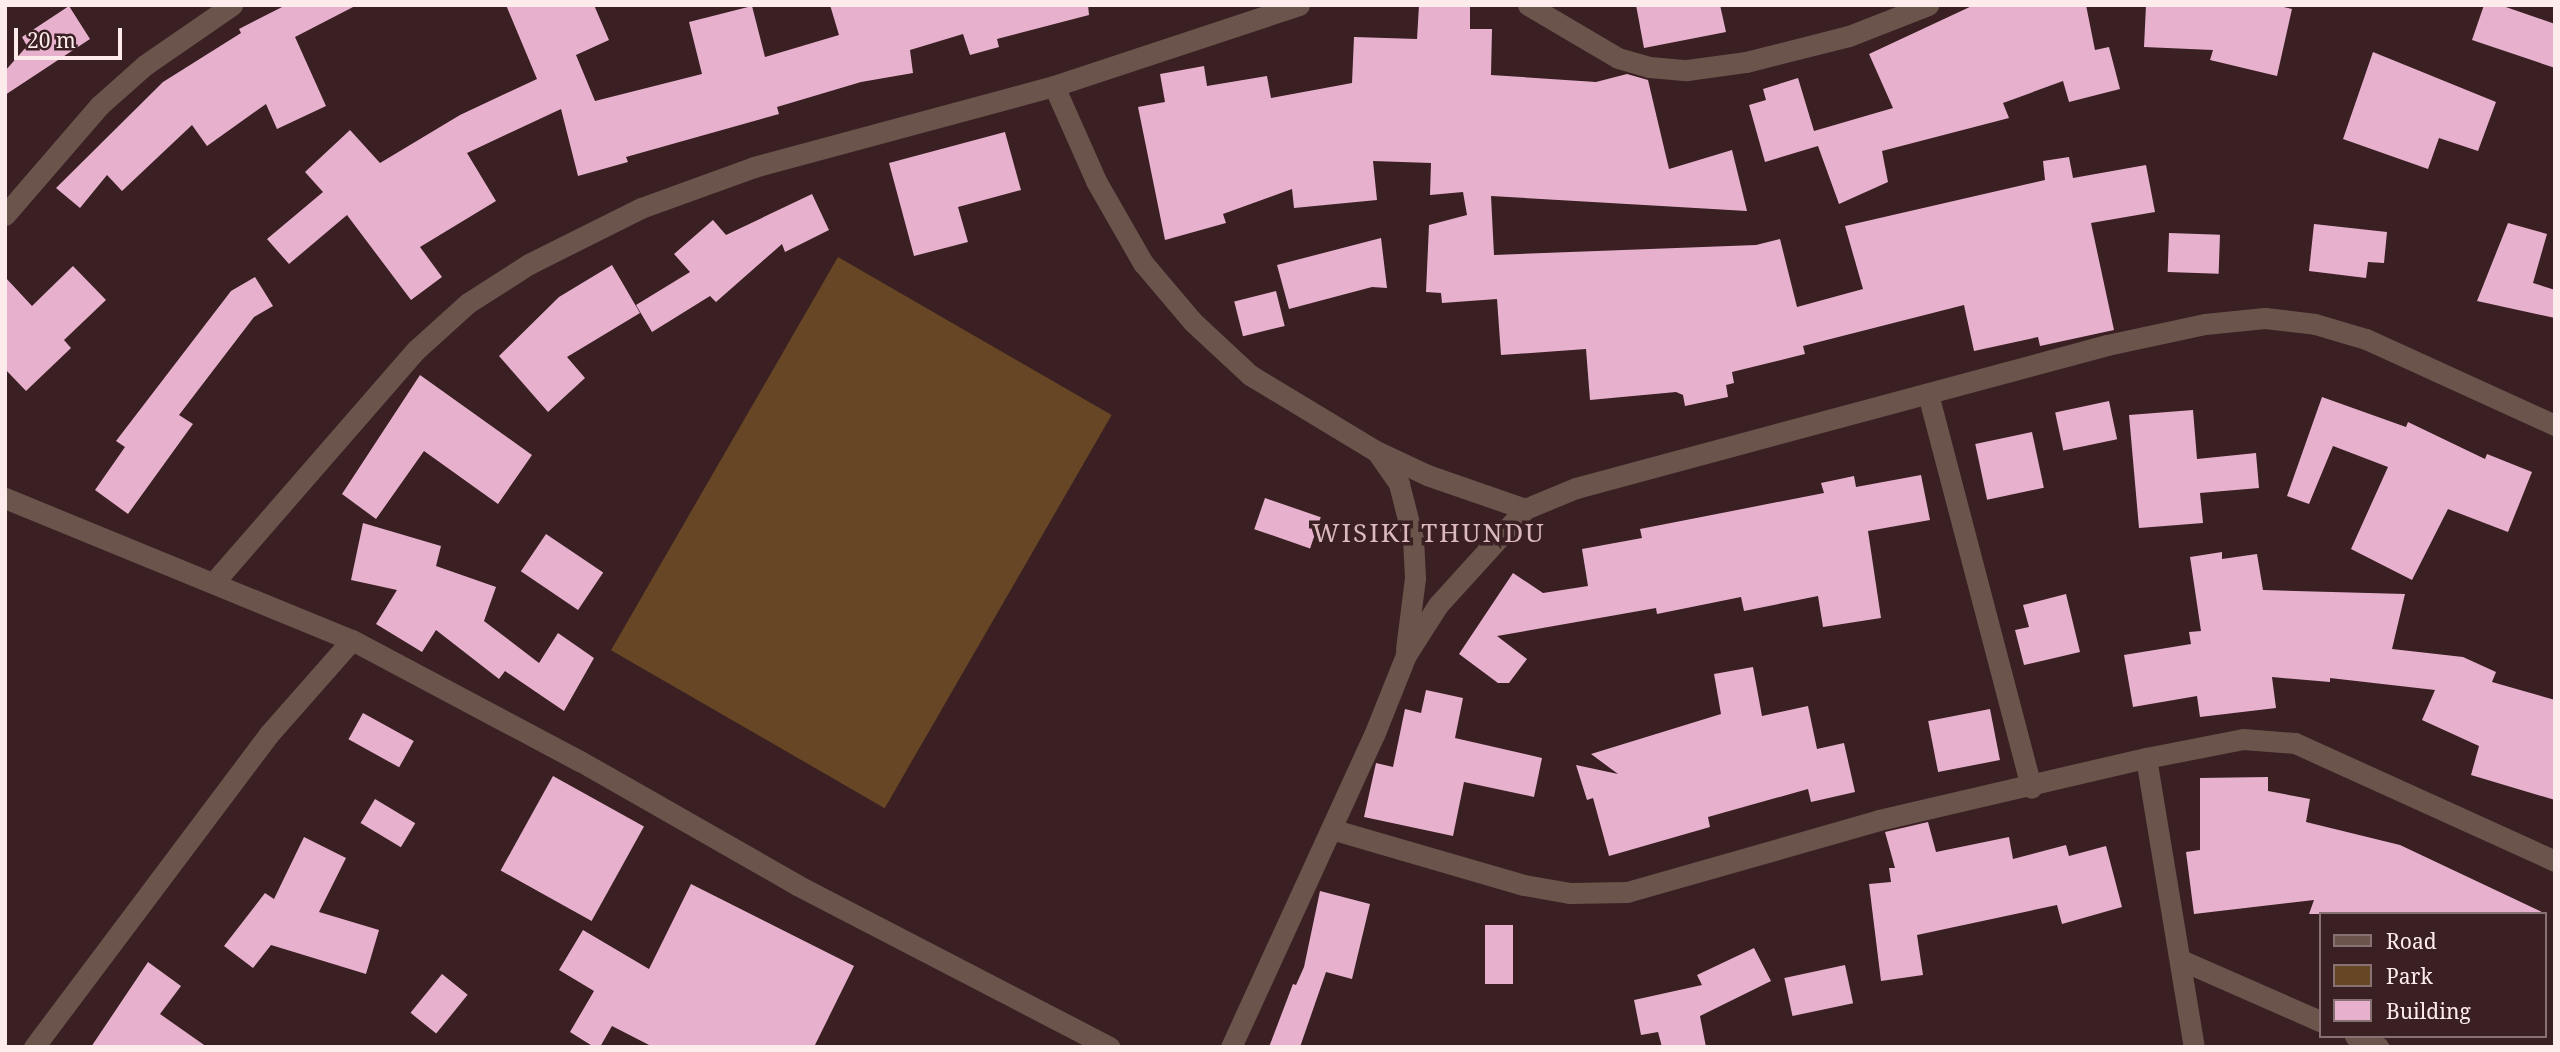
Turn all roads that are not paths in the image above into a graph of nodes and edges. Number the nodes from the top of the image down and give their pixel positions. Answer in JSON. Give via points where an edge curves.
{"nodes":[{"id":1,"x":232,"y":5,"type":"edge"},
{"id":2,"x":1298,"y":5,"type":"edge"},
{"id":3,"x":1528,"y":5,"type":"edge"},
{"id":4,"x":1928,"y":5,"type":"edge"},
{"id":5,"x":1054,"y":86,"type":"junction"},
{"id":6,"x":5,"y":215,"type":"edge"},
{"id":7,"x":1928,"y":394,"type":"junction"},
{"id":8,"x":2555,"y":425,"type":"edge"},
{"id":9,"x":1376,"y":451,"type":"junction"},
{"id":10,"x":5,"y":498,"type":"edge"},
{"id":11,"x":1525,"y":509,"type":"junction"},
{"id":12,"x":215,"y":581,"type":"junction"},
{"id":13,"x":352,"y":640,"type":"junction"},
{"id":14,"x":1406,"y":656,"type":"junction"},
{"id":15,"x":2146,"y":758,"type":"junction"},
{"id":16,"x":2031,"y":788,"type":"junction"},
{"id":17,"x":1331,"y":829,"type":"junction"},
{"id":18,"x":2555,"y":861,"type":"edge"},
{"id":19,"x":2180,"y":960,"type":"junction"},
{"id":20,"x":2318,"y":1020,"type":"edge"},
{"id":21,"x":2359,"y":1038,"type":"edge"},
{"id":22,"x":34,"y":1047,"type":"edge"},
{"id":23,"x":1109,"y":1047,"type":"edge"},
{"id":24,"x":1231,"y":1047,"type":"edge"},
{"id":25,"x":2194,"y":1047,"type":"edge"},
{"id":26,"x":2379,"y":1047,"type":"edge"}],
"edges":[{"from":1,"to":6,"type":"street","via":[[145,65],[100,105]]},
{"from":2,"to":5,"type":"street"},
{"from":3,"to":4,"type":"street","via":[[1618,58],[1649,67],[1687,70],[1746,62],[1849,36]]},
{"from":5,"to":9,"type":"street","via":[[1096,181],[1136,251],[1193,322],[1250,375]]},
{"from":5,"to":12,"type":"street","via":[[754,167],[641,208],[529,264],[468,303],[416,350]]},
{"from":7,"to":8,"type":"street","via":[[2107,345],[2205,324],[2265,318],[2315,324],[2366,339]]},
{"from":7,"to":11,"type":"street","via":[[1576,488]]},
{"from":7,"to":16,"type":"street"},
{"from":9,"to":11,"type":"street","via":[[1426,475]]},
{"from":9,"to":14,"type":"street","via":[[1399,484],[1413,539],[1415,578]]},
{"from":10,"to":12,"type":"street"},
{"from":11,"to":14,"type":"street","via":[[1438,605]]},
{"from":12,"to":13,"type":"street"},
{"from":13,"to":22,"type":"street","via":[[270,734]]},
{"from":13,"to":23,"type":"street","via":[[580,761],[797,885]]},
{"from":14,"to":17,"type":"street"},
{"from":15,"to":16,"type":"street"},
{"from":15,"to":18,"type":"street","via":[[2243,739],[2295,743]]},
{"from":15,"to":19,"type":"street"},
{"from":16,"to":17,"type":"street","via":[[1879,820],[1628,891],[1570,892],[1524,885]]},
{"from":17,"to":24,"type":"street"},
{"from":19,"to":20,"type":"street"},
{"from":19,"to":25,"type":"street"},
{"from":21,"to":26,"type":"street"}]}
